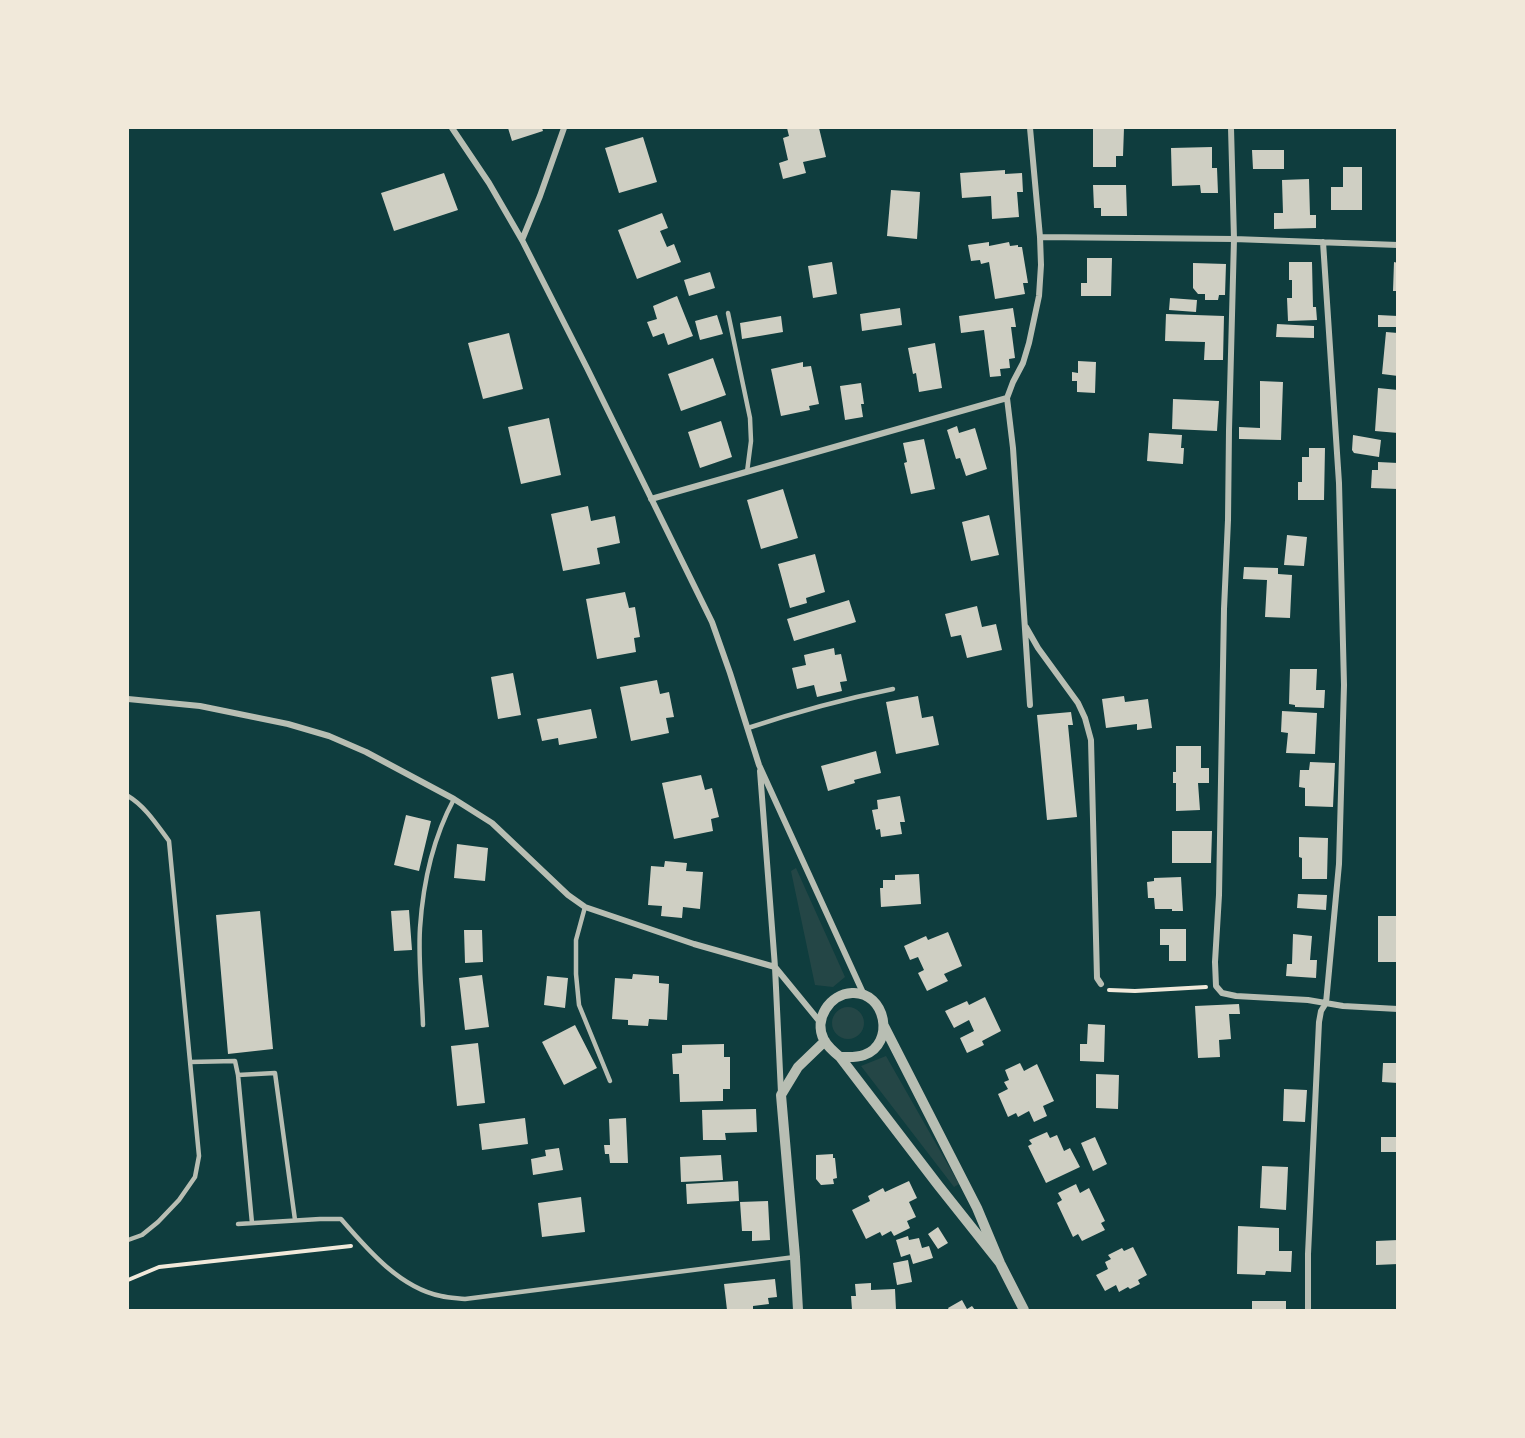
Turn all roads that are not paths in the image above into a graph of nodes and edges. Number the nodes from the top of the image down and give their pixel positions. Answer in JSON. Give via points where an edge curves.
{"nodes":[{"id":1,"x":452,"y":128,"type":"edge"},
{"id":2,"x":564,"y":128,"type":"edge"},
{"id":3,"x":1030,"y":128,"type":"edge"},
{"id":4,"x":1231,"y":128,"type":"edge"},
{"id":5,"x":1040,"y":237,"type":"junction"},
{"id":6,"x":1234,"y":239,"type":"junction"},
{"id":7,"x":522,"y":240,"type":"junction"},
{"id":8,"x":1323,"y":242,"type":"junction"},
{"id":9,"x":1398,"y":245,"type":"edge"},
{"id":10,"x":728,"y":313,"type":"dead end"},
{"id":11,"x":1007,"y":398,"type":"junction"},
{"id":12,"x":747,"y":472,"type":"junction"},
{"id":13,"x":651,"y":499,"type":"junction"},
{"id":14,"x":1025,"y":626,"type":"junction"},
{"id":15,"x":893,"y":689,"type":"dead end"},
{"id":16,"x":128,"y":699,"type":"edge"},
{"id":17,"x":1030,"y":705,"type":"dead end"},
{"id":18,"x":748,"y":728,"type":"junction"},
{"id":19,"x":759,"y":765,"type":"junction"},
{"id":20,"x":128,"y":796,"type":"edge"},
{"id":21,"x":454,"y":799,"type":"junction"},
{"id":22,"x":585,"y":908,"type":"junction"},
{"id":23,"x":775,"y":967,"type":"junction"},
{"id":24,"x":1101,"y":984,"type":"road end"},
{"id":25,"x":864,"y":995,"type":"junction"},
{"id":26,"x":1326,"y":1003,"type":"junction"},
{"id":27,"x":1398,"y":1009,"type":"edge"},
{"id":28,"x":820,"y":1023,"type":"junction"},
{"id":29,"x":423,"y":1025,"type":"dead end"},
{"id":30,"x":884,"y":1026,"type":"junction"},
{"id":31,"x":825,"y":1041,"type":"junction"},
{"id":32,"x":840,"y":1057,"type":"junction"},
{"id":33,"x":190,"y":1062,"type":"junction"},
{"id":34,"x":238,"y":1075,"type":"junction"},
{"id":35,"x":610,"y":1081,"type":"dead end"},
{"id":36,"x":781,"y":1095,"type":"junction"},
{"id":37,"x":295,"y":1221,"type":"junction"},
{"id":38,"x":252,"y":1223,"type":"junction"},
{"id":39,"x":238,"y":1224,"type":"dead end"},
{"id":40,"x":128,"y":1240,"type":"edge"},
{"id":41,"x":795,"y":1257,"type":"junction"},
{"id":42,"x":1000,"y":1263,"type":"junction"},
{"id":43,"x":798,"y":1311,"type":"edge"},
{"id":44,"x":1024,"y":1311,"type":"edge"},
{"id":45,"x":1308,"y":1311,"type":"edge"}],
"edges":[{"from":1,"to":7,"type":"street"},
{"from":2,"to":7,"type":"street"},
{"from":3,"to":5,"type":"street"},
{"from":4,"to":6,"type":"street"},
{"from":5,"to":6,"type":"street"},
{"from":5,"to":11,"type":"street","via":[[1039,296],[1032,331]]},
{"from":6,"to":8,"type":"street"},
{"from":6,"to":26,"type":"street","via":[[1216,986],[1222,993],[1236,996]]},
{"from":7,"to":13,"type":"street"},
{"from":8,"to":9,"type":"street"},
{"from":8,"to":26,"type":"street","via":[[1339,483],[1344,685],[1339,864]]},
{"from":10,"to":12,"type":"lane","via":[[750,418]]},
{"from":11,"to":12,"type":"street"},
{"from":11,"to":14,"type":"street"},
{"from":12,"to":13,"type":"street"},
{"from":13,"to":18,"type":"street","via":[[712,622]]},
{"from":14,"to":17,"type":"street"},
{"from":14,"to":24,"type":"street","via":[[1078,703],[1091,740],[1097,978]]},
{"from":15,"to":18,"type":"lane","via":[[835,701]]},
{"from":16,"to":21,"type":"street","via":[[200,706],[329,736]]},
{"from":18,"to":19,"type":"street"},
{"from":19,"to":23,"type":"street"},
{"from":19,"to":25,"type":"street"},
{"from":20,"to":33,"type":"lane","via":[[169,841]]},
{"from":21,"to":22,"type":"street","via":[[492,823]]},
{"from":21,"to":29,"type":"lane","via":[[430,859],[423,899]]},
{"from":22,"to":23,"type":"street"},
{"from":22,"to":35,"type":"lane","via":[[576,940],[579,1005]]},
{"from":23,"to":28,"type":"street"},
{"from":23,"to":36,"type":"street"},
{"from":25,"to":28,"type":"street","via":[[854,992],[833,1000]]},
{"from":25,"to":30,"type":"street","via":[[881,1011]]},
{"from":26,"to":27,"type":"street"},
{"from":26,"to":45,"type":"street","via":[[1319,1022]]},
{"from":28,"to":31,"type":"street"},
{"from":30,"to":32,"type":"street","via":[[881,1040],[871,1051]]},
{"from":30,"to":42,"type":"street","via":[[977,1208]]},
{"from":31,"to":32,"type":"street"},
{"from":31,"to":36,"type":"street","via":[[798,1067]]},
{"from":32,"to":42,"type":"street"},
{"from":33,"to":34,"type":"lane","via":[[236,1062]]},
{"from":33,"to":40,"type":"lane","via":[[199,1156],[195,1177],[158,1222]]},
{"from":34,"to":37,"type":"lane","via":[[275,1073]]},
{"from":34,"to":38,"type":"lane"},
{"from":36,"to":41,"type":"street"},
{"from":37,"to":38,"type":"lane"},
{"from":37,"to":41,"type":"lane","via":[[341,1219],[390,1269],[415,1286],[440,1296],[465,1299]]},
{"from":38,"to":39,"type":"lane"},
{"from":41,"to":43,"type":"street"},
{"from":42,"to":44,"type":"street"}]}
